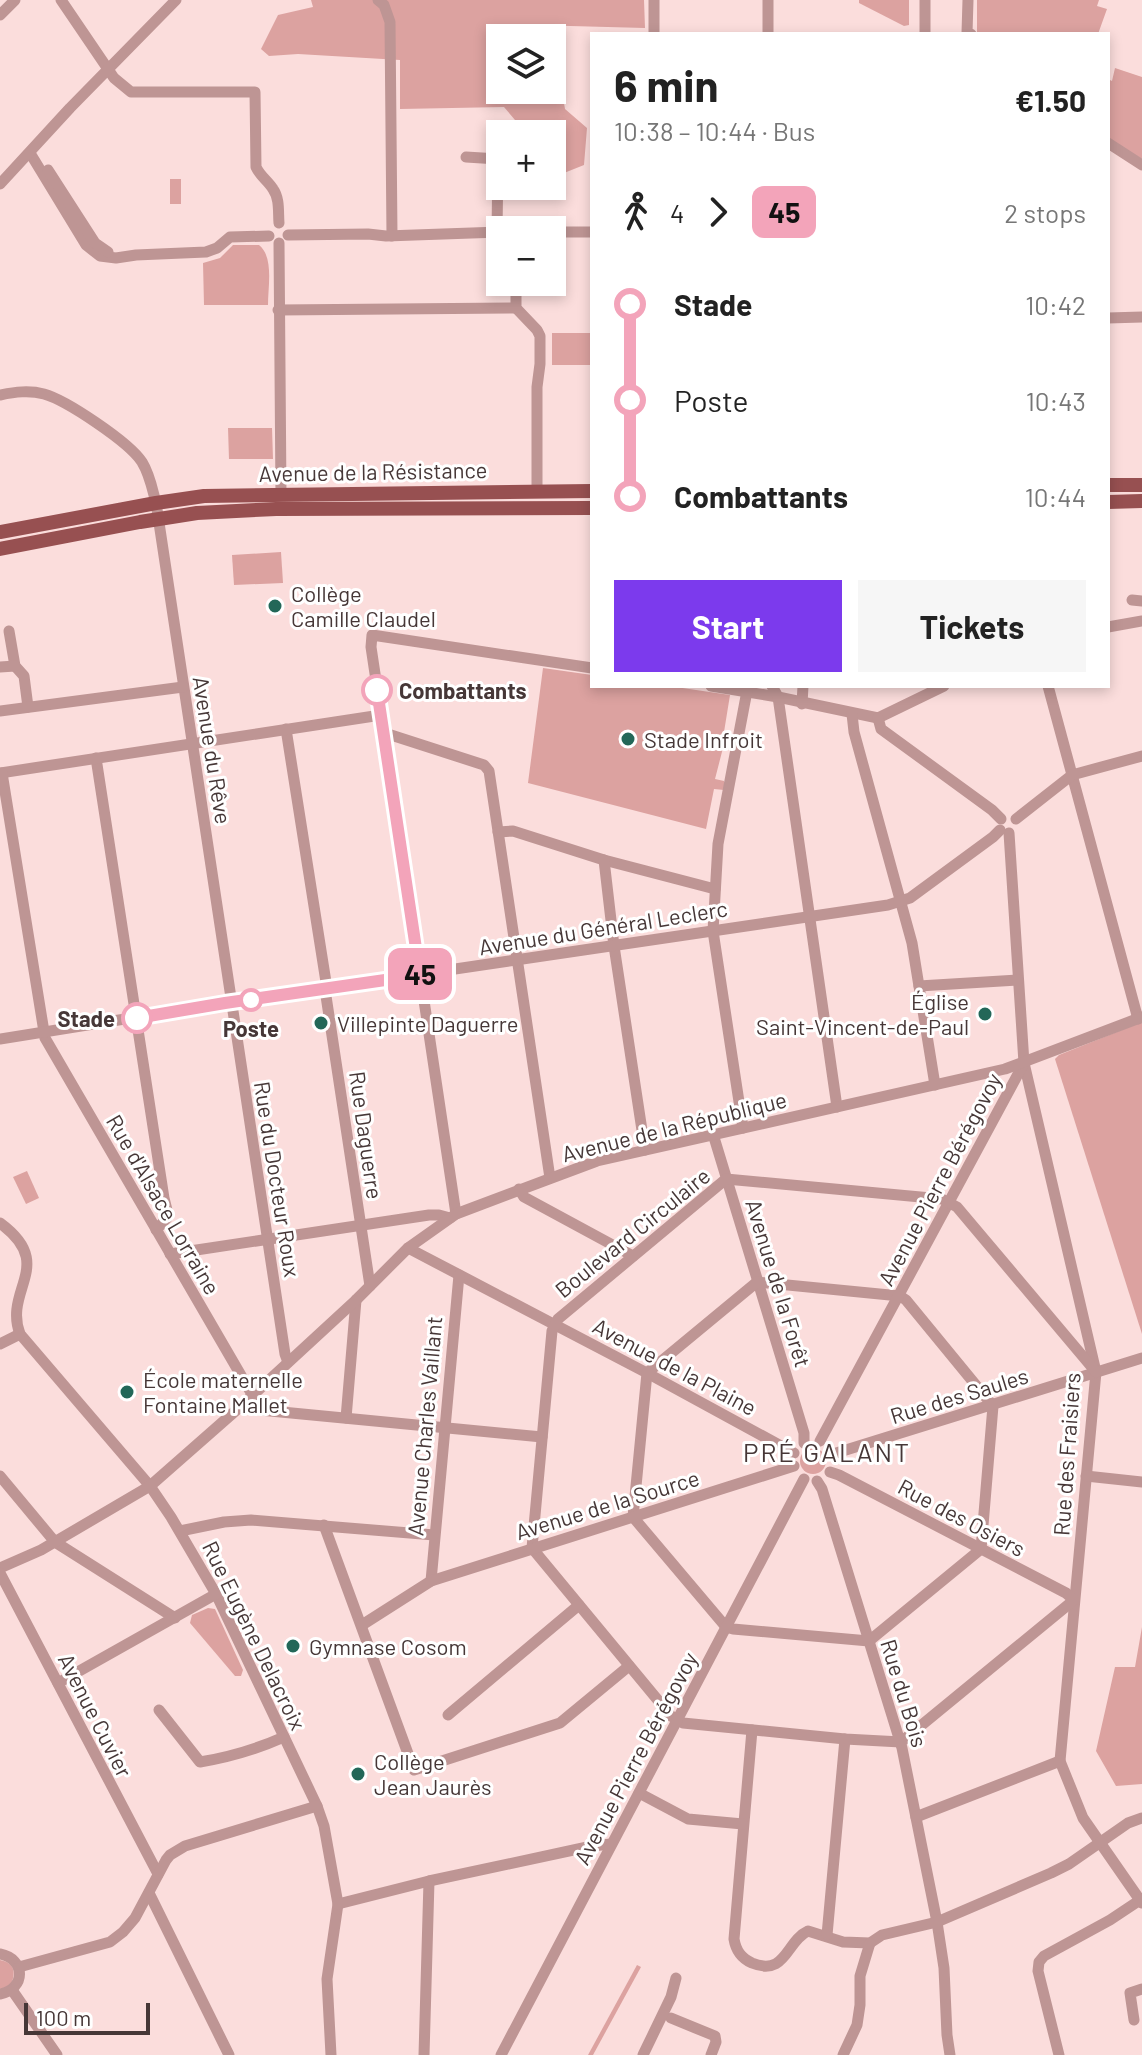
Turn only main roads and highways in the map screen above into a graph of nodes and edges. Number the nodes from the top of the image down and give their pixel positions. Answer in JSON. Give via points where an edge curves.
{"nodes":[{"id":1,"x":1110,"y":485,"type":"edge"},
{"id":2,"x":1142,"y":485,"type":"edge"},
{"id":3,"x":590,"y":491,"type":"edge"},
{"id":4,"x":1142,"y":501,"type":"edge"},
{"id":5,"x":1110,"y":502,"type":"edge"},
{"id":6,"x":590,"y":508,"type":"edge"},
{"id":7,"x":0,"y":532,"type":"edge"},
{"id":8,"x":0,"y":549,"type":"edge"}],
"edges":[{"from":1,"to":2,"type":"main road"},
{"from":3,"to":7,"type":"main road","name":"Avenue de la Résistance","via":[[213,496]]},
{"from":4,"to":5,"type":"main road"},
{"from":6,"to":8,"type":"main road","name":"Avenue de la Résistance","via":[[197,513]]}]}
